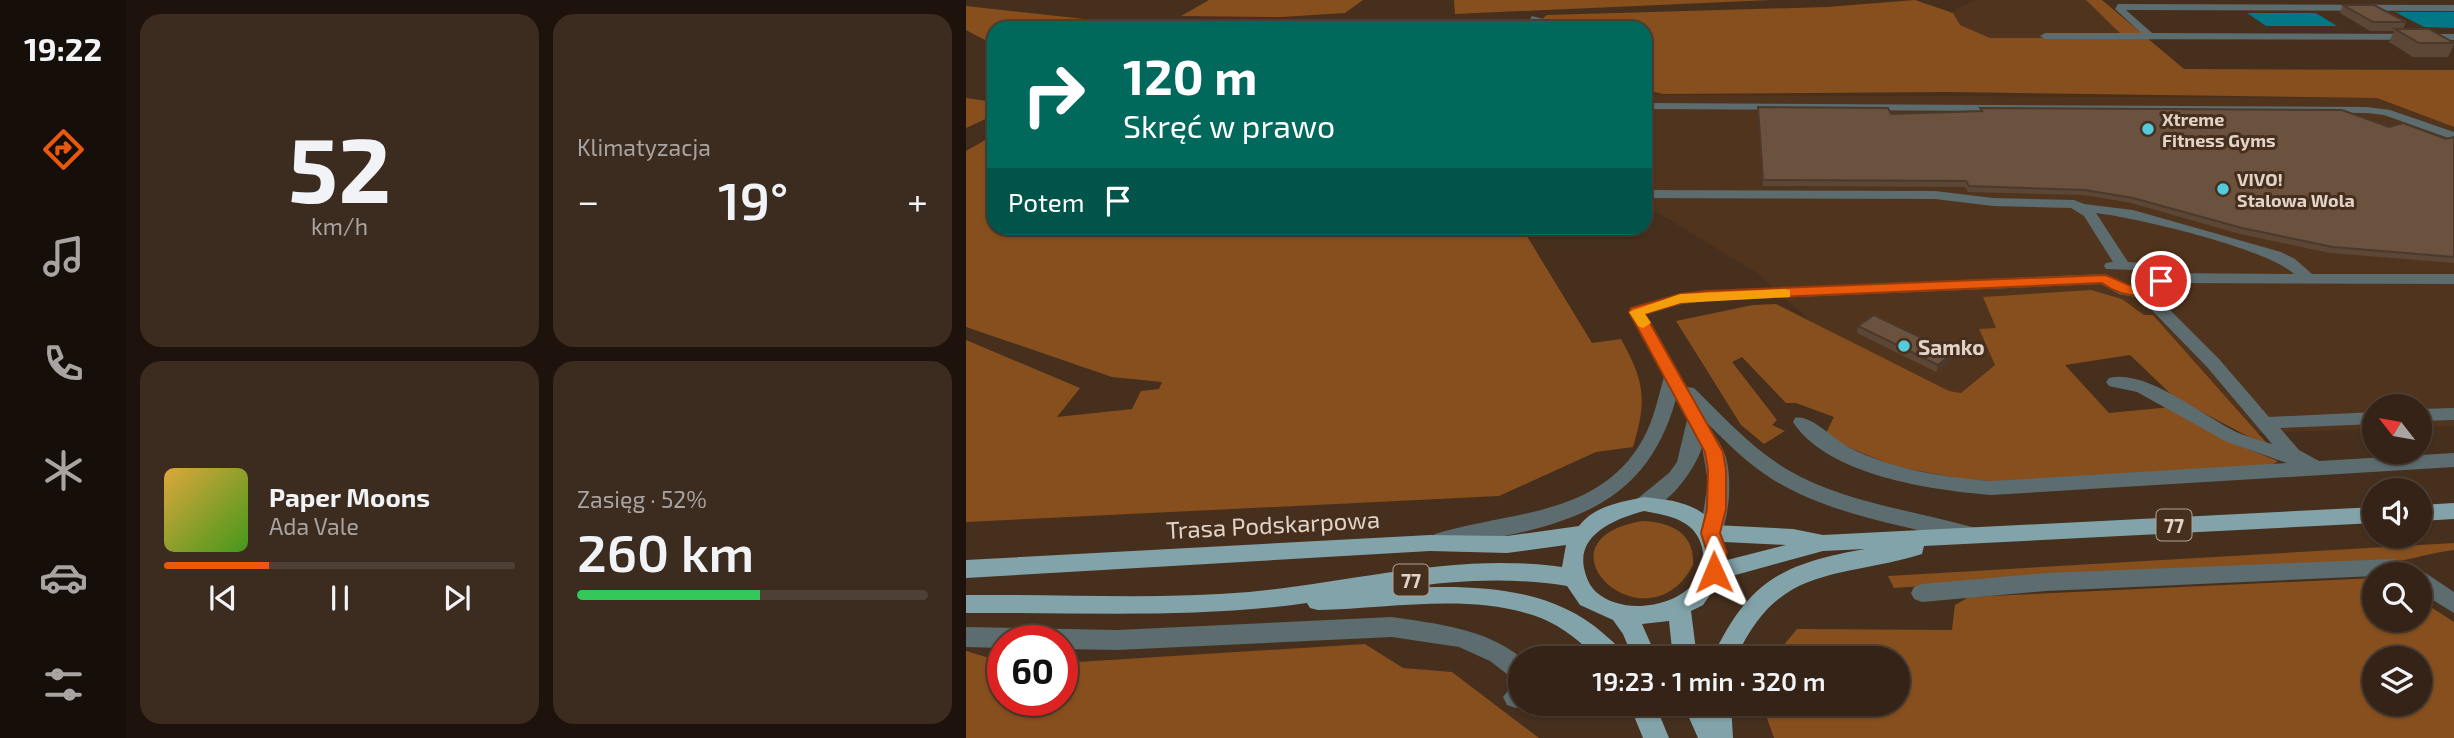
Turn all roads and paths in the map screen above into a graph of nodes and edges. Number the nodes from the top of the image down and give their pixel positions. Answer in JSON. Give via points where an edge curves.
{"nodes":[{"id":1,"x":2449,"y":0,"type":"edge"},
{"id":2,"x":2454,"y":2,"type":"edge"},
{"id":3,"x":2367,"y":8,"type":"junction"},
{"id":4,"x":2454,"y":8,"type":"edge"},
{"id":5,"x":2389,"y":20,"type":"edge"},
{"id":6,"x":2399,"y":26,"type":"edge"},
{"id":7,"x":2045,"y":36,"type":"dead end"},
{"id":8,"x":2150,"y":37,"type":"junction"},
{"id":9,"x":2420,"y":37,"type":"junction"},
{"id":10,"x":2454,"y":37,"type":"edge"},
{"id":11,"x":1652,"y":106,"type":"edge"},
{"id":12,"x":2454,"y":136,"type":"edge"},
{"id":13,"x":1652,"y":194,"type":"edge"},
{"id":14,"x":2084,"y":208,"type":"junction"},
{"id":15,"x":2122,"y":264,"type":"junction"},
{"id":16,"x":2160,"y":278,"type":"junction"},
{"id":17,"x":2308,"y":278,"type":"junction"},
{"id":18,"x":2105,"y":279,"type":"junction"},
{"id":19,"x":2454,"y":279,"type":"edge"},
{"id":20,"x":2144,"y":293,"type":"junction"},
{"id":21,"x":1673,"y":377,"type":"junction"},
{"id":22,"x":2115,"y":382,"type":"dead end"},
{"id":23,"x":2454,"y":414,"type":"edge"},
{"id":24,"x":2432,"y":415,"type":"edge"},
{"id":25,"x":2362,"y":419,"type":"edge"},
{"id":26,"x":1696,"y":421,"type":"junction"},
{"id":27,"x":1802,"y":422,"type":"dead end"},
{"id":28,"x":2263,"y":423,"type":"junction"},
{"id":29,"x":2298,"y":460,"type":"junction"},
{"id":30,"x":2454,"y":460,"type":"edge"},
{"id":31,"x":2318,"y":468,"type":"junction"},
{"id":32,"x":1644,"y":504,"type":"junction"},
{"id":33,"x":2454,"y":511,"type":"edge"},
{"id":34,"x":2432,"y":512,"type":"edge"},
{"id":35,"x":2362,"y":516,"type":"edge"},
{"id":36,"x":1582,"y":533,"type":"junction"},
{"id":37,"x":1711,"y":533,"type":"junction"},
{"id":38,"x":1973,"y":536,"type":"junction"},
{"id":39,"x":1430,"y":543,"type":"junction"},
{"id":40,"x":1823,"y":544,"type":"junction"},
{"id":41,"x":966,"y":569,"type":"edge"},
{"id":42,"x":2362,"y":569,"type":"edge"},
{"id":43,"x":1714,"y":572,"type":"junction"},
{"id":44,"x":1574,"y":578,"type":"junction"},
{"id":45,"x":2432,"y":588,"type":"edge"},
{"id":46,"x":1922,"y":593,"type":"dead end"},
{"id":47,"x":1248,"y":601,"type":"junction"},
{"id":48,"x":966,"y":604,"type":"edge"},
{"id":49,"x":2454,"y":604,"type":"edge"},
{"id":50,"x":1679,"y":607,"type":"junction"},
{"id":51,"x":1621,"y":613,"type":"junction"},
{"id":52,"x":966,"y":637,"type":"edge"},
{"id":53,"x":1602,"y":646,"type":"edge"},
{"id":54,"x":1640,"y":646,"type":"edge"},
{"id":55,"x":1684,"y":646,"type":"edge"},
{"id":56,"x":1729,"y":646,"type":"edge"},
{"id":57,"x":1508,"y":661,"type":"edge"},
{"id":58,"x":1647,"y":716,"type":"edge"},
{"id":59,"x":1658,"y":716,"type":"edge"},
{"id":60,"x":1701,"y":716,"type":"edge"},
{"id":61,"x":1719,"y":716,"type":"edge"},
{"id":62,"x":1656,"y":738,"type":"edge"},
{"id":63,"x":1661,"y":738,"type":"edge"},
{"id":64,"x":1711,"y":738,"type":"edge"},
{"id":65,"x":1720,"y":738,"type":"edge"}],
"edges":[{"from":1,"to":2,"type":"street"},
{"from":3,"to":4,"type":"street"},
{"from":3,"to":5,"type":"street"},
{"from":3,"to":8,"type":"street","via":[[2118,8]]},
{"from":6,"to":9,"type":"street"},
{"from":7,"to":8,"type":"street"},
{"from":8,"to":9,"type":"street"},
{"from":9,"to":10,"type":"street"},
{"from":11,"to":12,"type":"street","via":[[2367,110],[2386,112]]},
{"from":13,"to":14,"type":"street","via":[[1935,195]]},
{"from":14,"to":15,"type":"street"},
{"from":14,"to":17,"type":"street","via":[[2128,213],[2276,255]]},
{"from":15,"to":16,"type":"street","via":[[2145,268]]},
{"from":15,"to":18,"type":"street","via":[[2105,270]]},
{"from":16,"to":17,"type":"street"},
{"from":16,"to":20,"type":"street","via":[[2160,288]]},
{"from":17,"to":19,"type":"street"},
{"from":18,"to":20,"type":"street","via":[[2117,288]]},
{"from":18,"to":21,"type":"street","via":[[1680,299],[1637,312]]},
{"from":20,"to":28,"type":"street","via":[[2213,363]]},
{"from":21,"to":26,"type":"street"},
{"from":21,"to":38,"type":"street","via":[[1734,440],[1789,479],[1858,507]]},
{"from":21,"to":39,"type":"street","via":[[1652,441],[1636,465],[1601,495],[1553,519]]},
{"from":22,"to":29,"type":"street","via":[[2152,392],[2234,438]]},
{"from":23,"to":24,"type":"street"},
{"from":25,"to":28,"type":"street"},
{"from":26,"to":32,"type":"street","via":[[1693,453],[1684,471]]},
{"from":26,"to":37,"type":"street","via":[[1717,463]]},
{"from":27,"to":31,"type":"street","via":[[1815,437],[1867,462],[1950,485],[2043,486]]},
{"from":28,"to":29,"type":"street"},
{"from":29,"to":31,"type":"street"},
{"from":30,"to":31,"type":"street"},
{"from":32,"to":36,"type":"main road","number":"77","via":[[1605,514]]},
{"from":32,"to":37,"type":"main road","number":"77","via":[[1683,511]]},
{"from":33,"to":34,"type":"main road"},
{"from":35,"to":38,"type":"main road","number":"77"},
{"from":36,"to":39,"type":"main road","name":"Trasa Podskarpowa","number":"77","via":[[1474,546]]},
{"from":36,"to":44,"type":"main road","via":[[1572,559]]},
{"from":37,"to":40,"type":"main road","number":"77","via":[[1793,537]]},
{"from":37,"to":43,"type":"main road","via":[[1717,552]]},
{"from":38,"to":40,"type":"main road","number":"77"},
{"from":38,"to":56,"type":"main road","via":[[1833,562],[1794,576],[1751,610]]},
{"from":39,"to":41,"type":"main road","name":"Trasa Podskarpowa","number":"77"},
{"from":40,"to":43,"type":"main road","number":"77"},
{"from":42,"to":46,"type":"street","via":[[2046,582]]},
{"from":43,"to":50,"type":"main road","via":[[1699,595]]},
{"from":44,"to":47,"type":"main road","number":"77","via":[[1494,573]]},
{"from":44,"to":51,"type":"main road","via":[[1589,598]]},
{"from":45,"to":49,"type":"street"},
{"from":47,"to":48,"type":"main road","number":"77"},
{"from":47,"to":53,"type":"main road","via":[[1505,597],[1564,617]]},
{"from":50,"to":51,"type":"main road","via":[[1650,615]]},
{"from":50,"to":55,"type":"main road"},
{"from":51,"to":54,"type":"main road"},
{"from":52,"to":57,"type":"street","via":[[1117,640],[1392,627],[1462,638]]},
{"from":58,"to":62,"type":"main road"},
{"from":59,"to":63,"type":"main road"},
{"from":60,"to":64,"type":"main road"},
{"from":61,"to":65,"type":"main road"}]}
